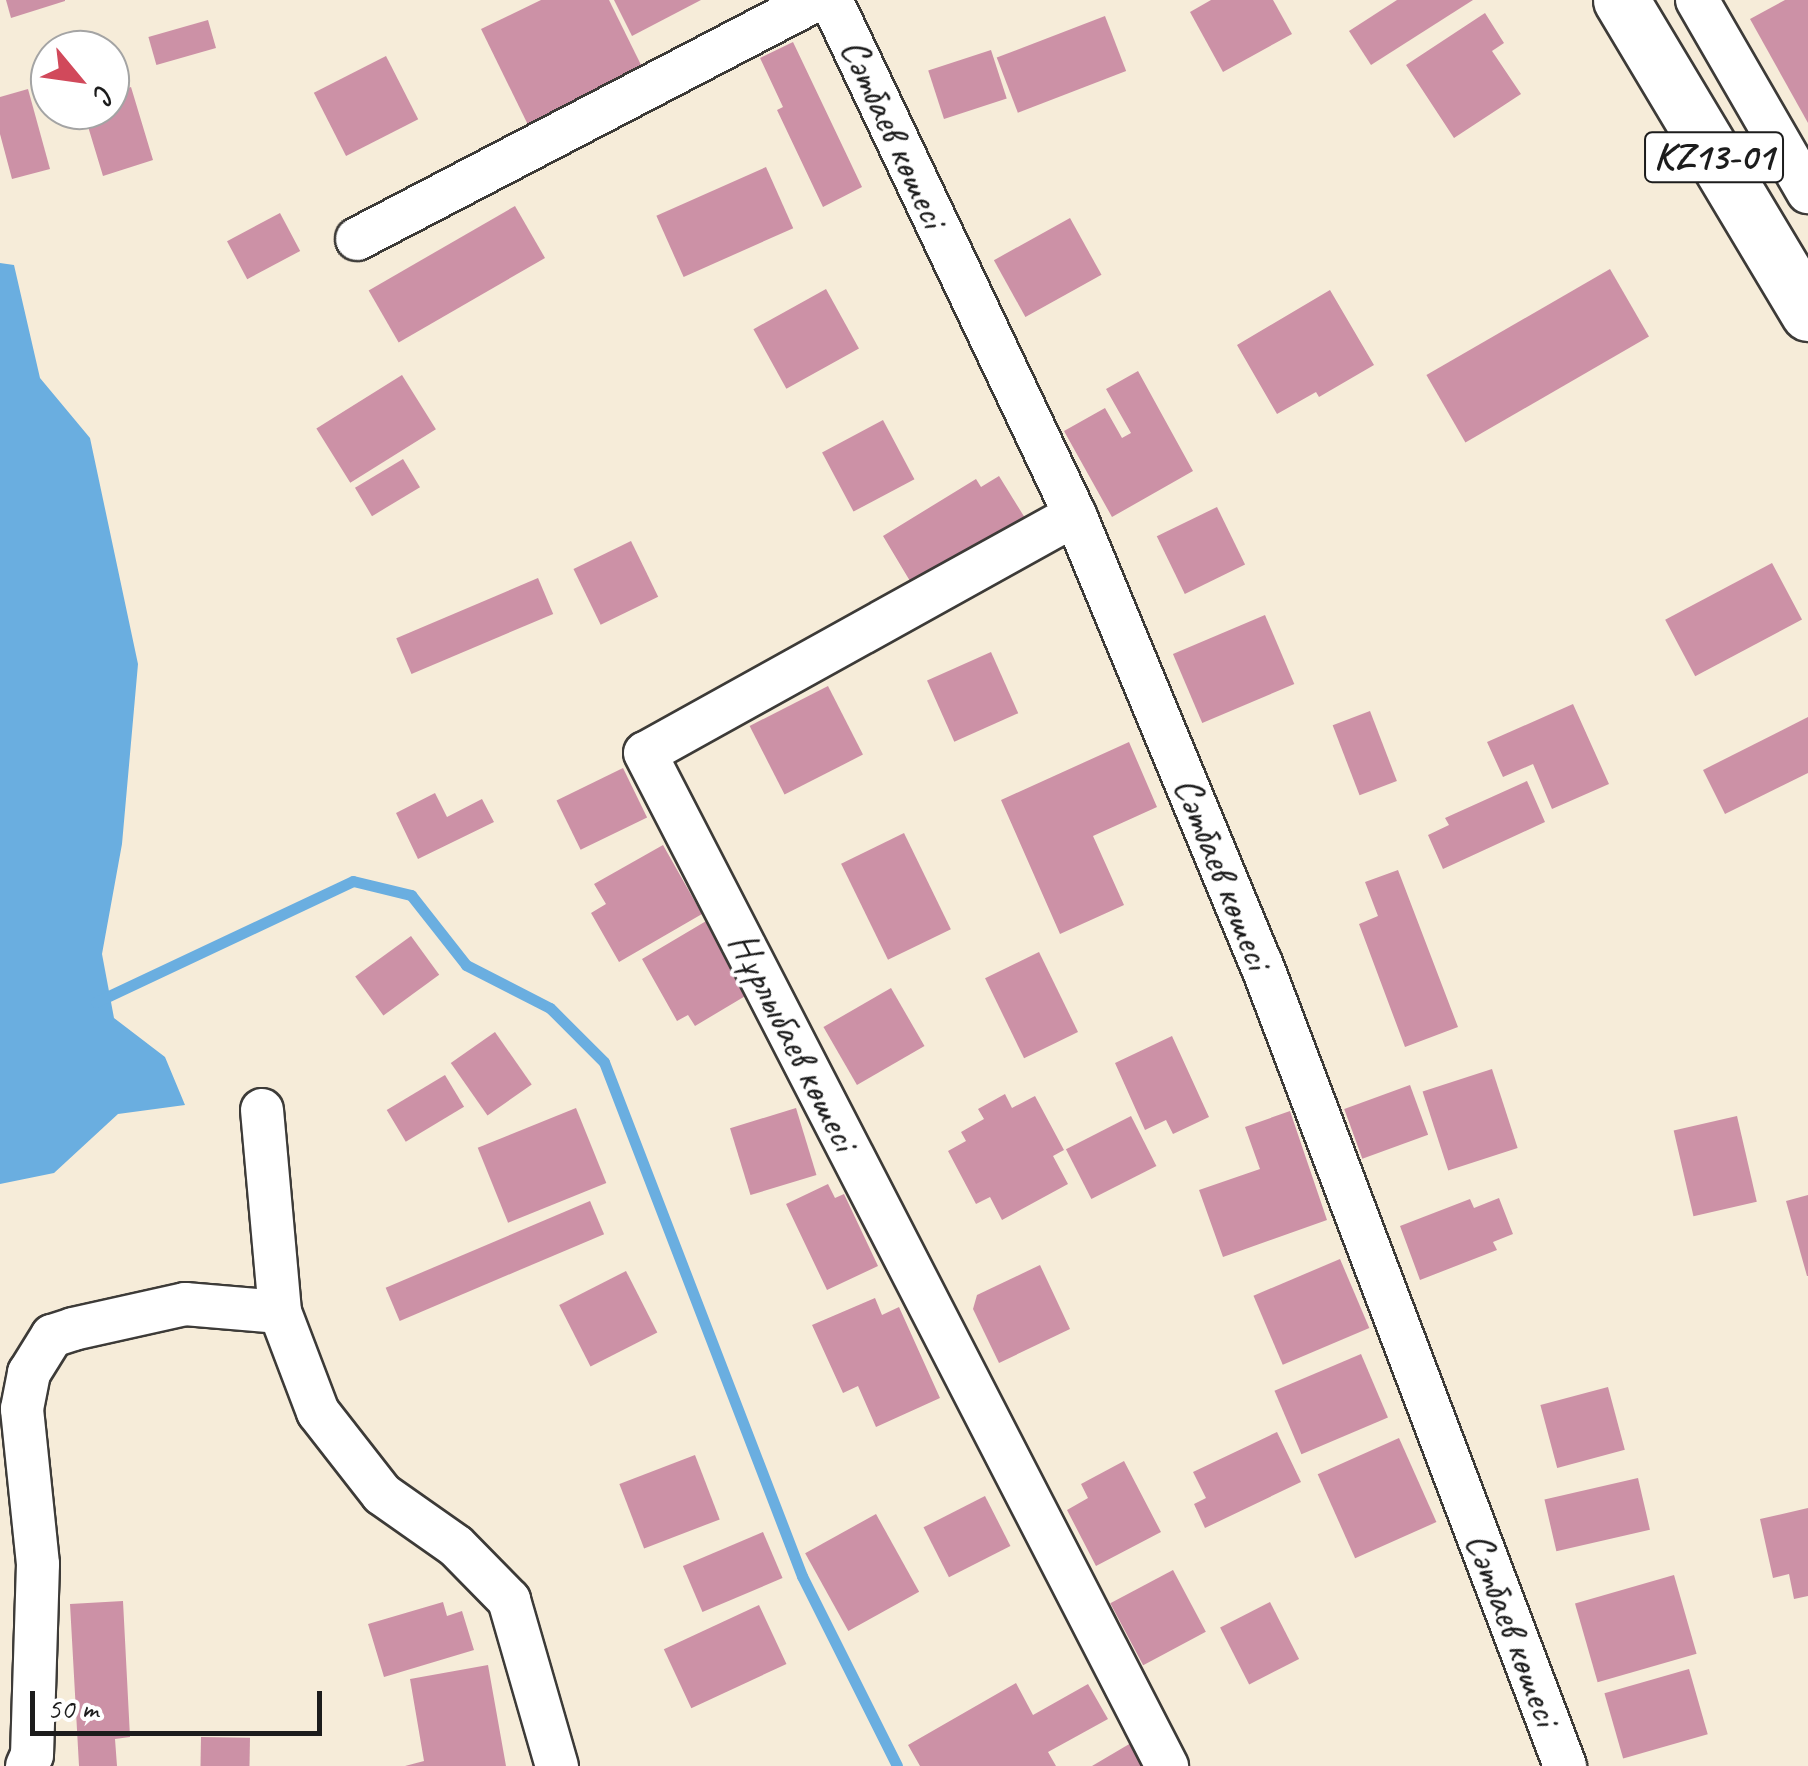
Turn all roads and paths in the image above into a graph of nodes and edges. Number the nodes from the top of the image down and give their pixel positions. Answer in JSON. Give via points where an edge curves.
{"nodes":[{"id":1,"x":816,"y":0,"type":"edge"},
{"id":2,"x":831,"y":0,"type":"edge"},
{"id":3,"x":1620,"y":0,"type":"edge"},
{"id":4,"x":1697,"y":0,"type":"edge"},
{"id":5,"x":1808,"y":192,"type":"edge"},
{"id":6,"x":357,"y":240,"type":"dead end"},
{"id":7,"x":1808,"y":313,"type":"edge"},
{"id":8,"x":1075,"y":515,"type":"junction"},
{"id":9,"x":262,"y":1110,"type":"dead end"},
{"id":10,"x":280,"y":1312,"type":"junction"},
{"id":11,"x":26,"y":1762,"type":"edge"},
{"id":12,"x":558,"y":1766,"type":"edge"},
{"id":13,"x":1167,"y":1766,"type":"edge"},
{"id":14,"x":1565,"y":1766,"type":"edge"}],
"edges":[{"from":1,"to":6,"type":"street"},
{"from":2,"to":8,"type":"street","name":"Сәтбаев көшесі"},
{"from":3,"to":7,"type":"highway","number":"KZ13-01"},
{"from":4,"to":5,"type":"street"},
{"from":8,"to":13,"type":"street","name":"Нұрлыбаев көшесі","via":[[645,753]]},
{"from":8,"to":14,"type":"street","name":"Сәтбаев көшесі","via":[[1268,982]]},
{"from":9,"to":10,"type":"street"},
{"from":10,"to":11,"type":"street","via":[[185,1304],[73,1328],[52,1336],[29,1373],[22,1409],[38,1564]]},
{"from":10,"to":12,"type":"street","via":[[318,1412],[382,1494],[456,1546],[510,1600]]}]}
